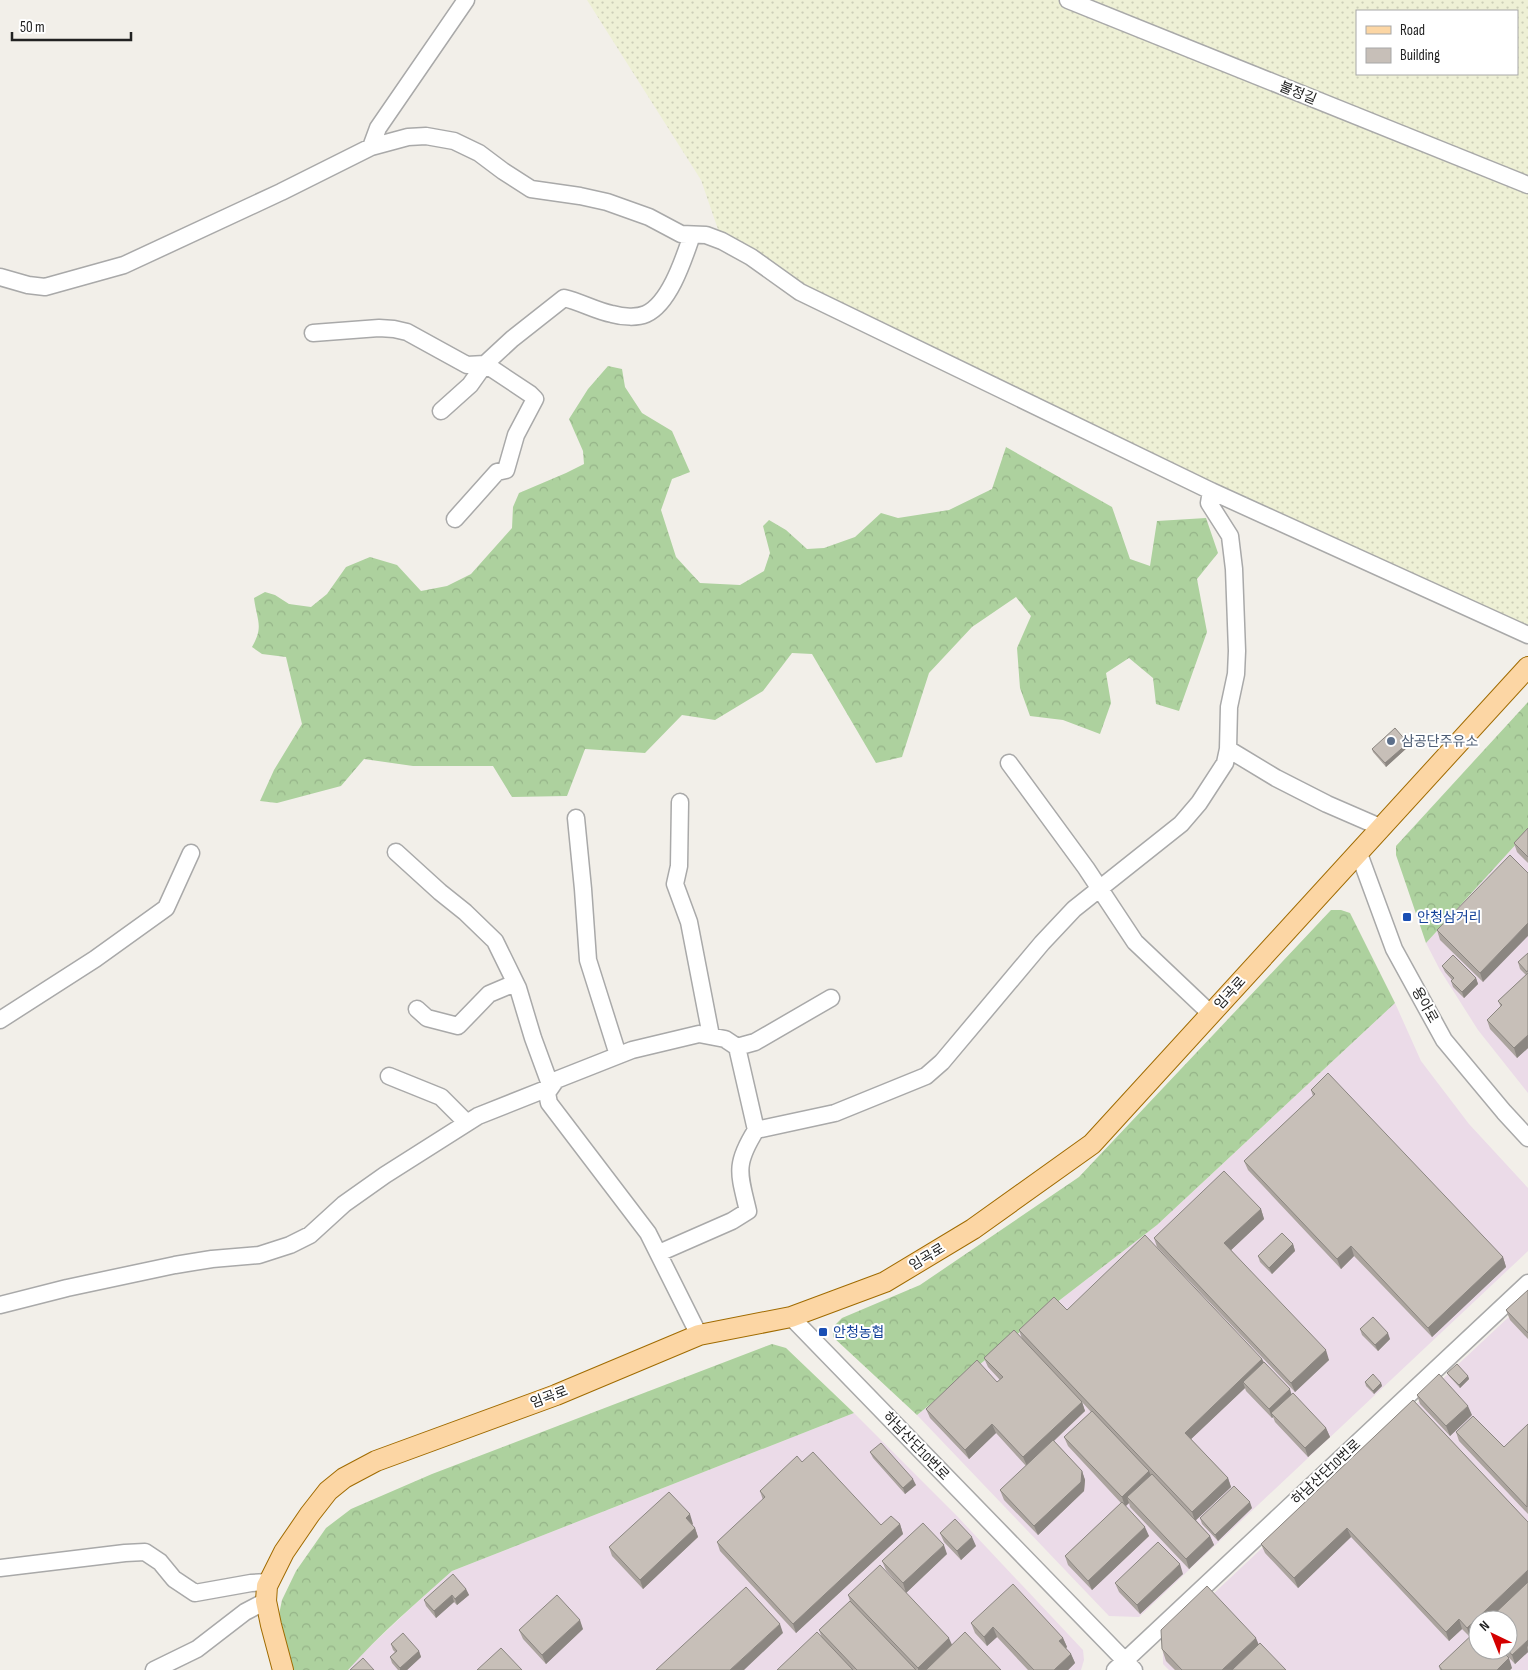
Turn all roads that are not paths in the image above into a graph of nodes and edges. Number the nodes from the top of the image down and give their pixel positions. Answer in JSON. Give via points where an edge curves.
{"nodes":[{"id":1,"x":466,"y":0,"type":"edge"},
{"id":2,"x":1068,"y":0,"type":"edge"},
{"id":3,"x":371,"y":147,"type":"junction"},
{"id":4,"x":1528,"y":185,"type":"edge"},
{"id":5,"x":692,"y":235,"type":"junction"},
{"id":6,"x":0,"y":277,"type":"edge"},
{"id":7,"x":313,"y":334,"type":"dead end"},
{"id":8,"x":485,"y":364,"type":"junction"},
{"id":9,"x":441,"y":411,"type":"dead end"},
{"id":10,"x":1211,"y":491,"type":"junction"},
{"id":11,"x":455,"y":520,"type":"dead end"},
{"id":12,"x":1528,"y":634,"type":"edge"},
{"id":13,"x":1528,"y":667,"type":"edge"},
{"id":14,"x":1228,"y":749,"type":"junction"},
{"id":15,"x":1009,"y":763,"type":"dead end"},
{"id":16,"x":680,"y":802,"type":"dead end"},
{"id":17,"x":576,"y":818,"type":"dead end"},
{"id":18,"x":1380,"y":827,"type":"junction"},
{"id":19,"x":1358,"y":851,"type":"junction"},
{"id":20,"x":396,"y":852,"type":"dead end"},
{"id":21,"x":191,"y":853,"type":"dead end"},
{"id":22,"x":1099,"y":888,"type":"junction"},
{"id":23,"x":515,"y":982,"type":"junction"},
{"id":24,"x":831,"y":998,"type":"dead end"},
{"id":25,"x":417,"y":1009,"type":"dead end"},
{"id":26,"x":1211,"y":1014,"type":"junction"},
{"id":27,"x":0,"y":1020,"type":"edge"},
{"id":28,"x":711,"y":1036,"type":"junction"},
{"id":29,"x":737,"y":1048,"type":"junction"},
{"id":30,"x":618,"y":1055,"type":"junction"},
{"id":31,"x":389,"y":1076,"type":"dead end"},
{"id":32,"x":551,"y":1087,"type":"junction"},
{"id":33,"x":467,"y":1123,"type":"junction"},
{"id":34,"x":756,"y":1130,"type":"junction"},
{"id":35,"x":1528,"y":1138,"type":"edge"},
{"id":36,"x":659,"y":1253,"type":"junction"},
{"id":37,"x":1528,"y":1283,"type":"edge"},
{"id":38,"x":0,"y":1305,"type":"edge"},
{"id":39,"x":791,"y":1317,"type":"junction"},
{"id":40,"x":700,"y":1335,"type":"junction"},
{"id":41,"x":0,"y":1568,"type":"edge"},
{"id":42,"x":269,"y":1582,"type":"junction"},
{"id":43,"x":266,"y":1602,"type":"junction"},
{"id":44,"x":1125,"y":1667,"type":"edge"},
{"id":45,"x":154,"y":1670,"type":"edge"},
{"id":46,"x":284,"y":1670,"type":"edge"}],
"edges":[{"from":1,"to":3,"type":"street","via":[[378,128]]},
{"from":2,"to":4,"type":"street","name":"불정길"},
{"from":3,"to":5,"type":"street","via":[[408,137],[426,136],[454,141],[479,153],[531,189],[607,202],[649,217],[681,234]]},
{"from":3,"to":6,"type":"street","via":[[124,265],[45,287]]},
{"from":5,"to":8,"type":"street","via":[[684,259],[663,299],[648,313],[637,317],[612,314],[564,298]]},
{"from":5,"to":10,"type":"street","via":[[706,235],[722,241],[800,292]]},
{"from":7,"to":8,"type":"street","via":[[394,329],[416,336],[467,365]]},
{"from":8,"to":9,"type":"street","via":[[470,385]]},
{"from":8,"to":11,"type":"street","via":[[535,399],[516,434],[506,470],[496,472]]},
{"from":10,"to":12,"type":"street"},
{"from":10,"to":14,"type":"street","via":[[1209,503],[1230,536],[1234,569],[1237,666],[1228,720]]},
{"from":13,"to":18,"type":"main road","name":"임곡로"},
{"from":14,"to":18,"type":"street","via":[[1276,778]]},
{"from":14,"to":22,"type":"street","via":[[1217,777],[1182,824]]},
{"from":15,"to":22,"type":"street"},
{"from":16,"to":28,"type":"street","via":[[680,856],[675,884],[690,922]]},
{"from":17,"to":30,"type":"street","via":[[588,960]]},
{"from":18,"to":19,"type":"main road","name":"임곡로"},
{"from":19,"to":26,"type":"main road","name":"임곡로"},
{"from":19,"to":35,"type":"street","name":"용아로","via":[[1394,949],[1444,1040]]},
{"from":20,"to":23,"type":"street","via":[[495,941]]},
{"from":21,"to":27,"type":"street","via":[[166,908],[95,959]]},
{"from":22,"to":26,"type":"street","via":[[1135,942]]},
{"from":22,"to":34,"type":"street","via":[[1042,943],[942,1062],[926,1076],[835,1113]]},
{"from":23,"to":25,"type":"street","via":[[489,994],[458,1026],[427,1018]]},
{"from":23,"to":32,"type":"street"},
{"from":24,"to":29,"type":"street","via":[[755,1042]]},
{"from":26,"to":39,"type":"main road","name":"임곡로","via":[[1092,1144],[973,1229],[885,1282]]},
{"from":28,"to":29,"type":"street","via":[[725,1039]]},
{"from":28,"to":30,"type":"street","via":[[699,1034]]},
{"from":29,"to":34,"type":"street"},
{"from":30,"to":32,"type":"street","via":[[556,1080]]},
{"from":31,"to":33,"type":"street","via":[[441,1097]]},
{"from":32,"to":33,"type":"street"},
{"from":32,"to":36,"type":"street","via":[[547,1093],[549,1103],[648,1233]]},
{"from":33,"to":38,"type":"street","via":[[385,1175],[344,1204],[310,1235],[290,1245],[259,1256],[165,1267]]},
{"from":34,"to":36,"type":"street","via":[[740,1164],[740,1180],[748,1211]]},
{"from":36,"to":40,"type":"street"},
{"from":37,"to":44,"type":"street","name":"하남산단10번로"},
{"from":39,"to":40,"type":"main road","name":"임곡로"},
{"from":39,"to":44,"type":"street","name":"하남산단10번로"},
{"from":40,"to":42,"type":"main road","name":"임곡로","via":[[556,1395],[361,1468],[328,1490],[284,1552]]},
{"from":41,"to":42,"type":"street","via":[[145,1552],[195,1593]]},
{"from":42,"to":43,"type":"main road","name":"임곡로"},
{"from":43,"to":45,"type":"street","via":[[245,1612],[197,1649]]},
{"from":43,"to":46,"type":"main road","name":"임곡로"}]}
